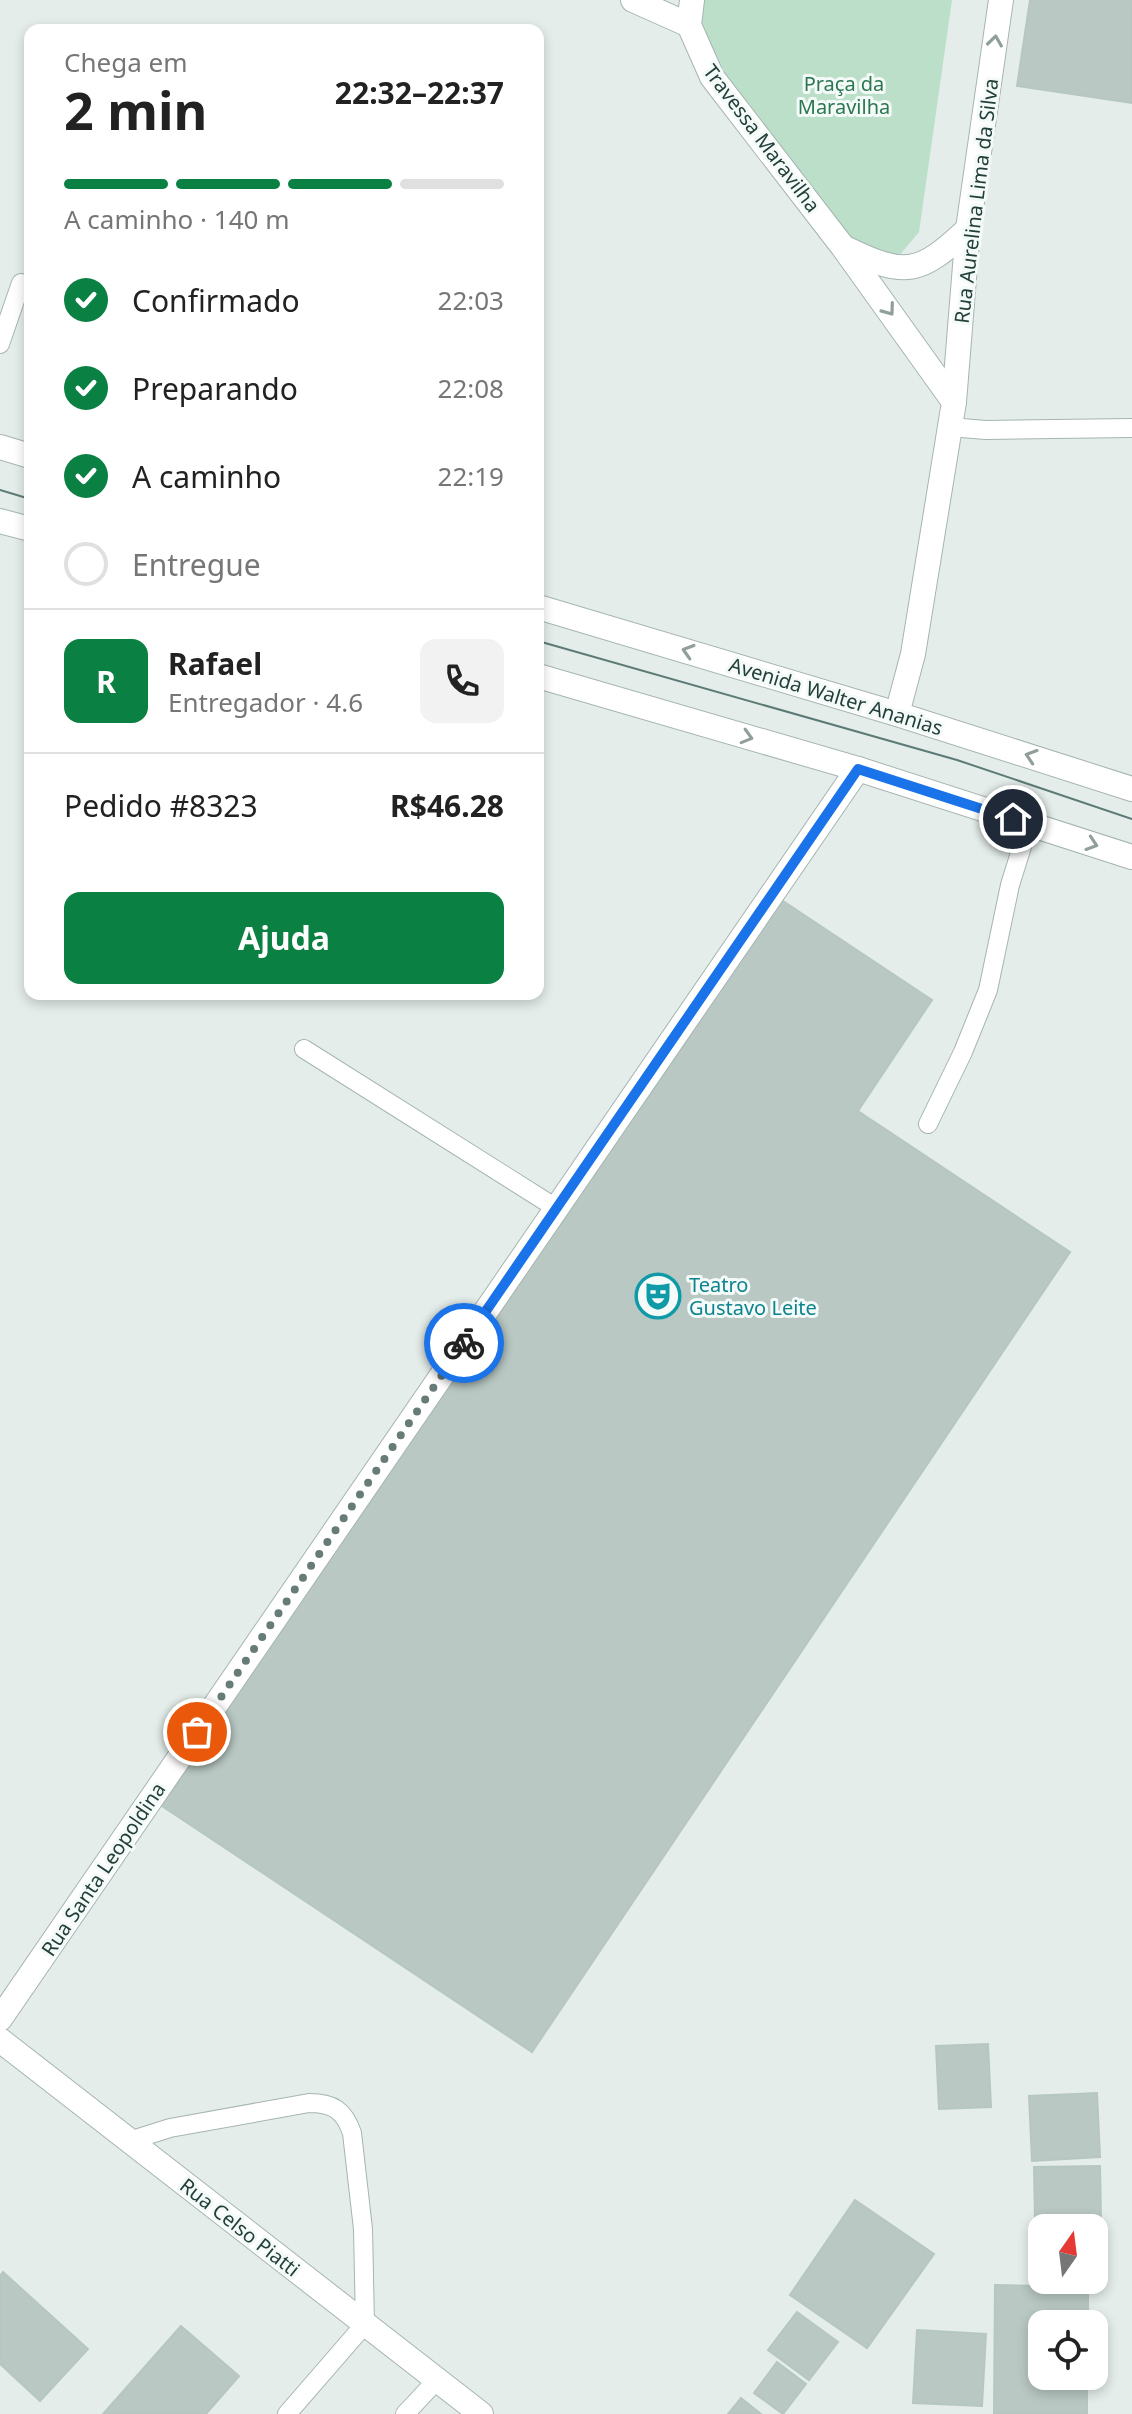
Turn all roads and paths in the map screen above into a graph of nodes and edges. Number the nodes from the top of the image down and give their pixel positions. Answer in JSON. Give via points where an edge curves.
{"nodes":[{"id":1,"x":633,"y":0,"type":"edge"},
{"id":2,"x":692,"y":0,"type":"edge"},
{"id":3,"x":1001,"y":0,"type":"edge"},
{"id":4,"x":689,"y":25,"type":"junction"},
{"id":5,"x":968,"y":229,"type":"junction"},
{"id":6,"x":843,"y":247,"type":"junction"},
{"id":7,"x":21,"y":283,"type":"dead end"},
{"id":8,"x":0,"y":344,"type":"edge"},
{"id":9,"x":954,"y":402,"type":"junction"},
{"id":10,"x":950,"y":427,"type":"junction"},
{"id":11,"x":1132,"y":428,"type":"edge"},
{"id":12,"x":0,"y":447,"type":"edge"},
{"id":13,"x":24,"y":454,"type":"edge"},
{"id":14,"x":0,"y":521,"type":"edge"},
{"id":15,"x":24,"y":527,"type":"edge"},
{"id":16,"x":544,"y":609,"type":"edge"},
{"id":17,"x":544,"y":678,"type":"edge"},
{"id":18,"x":897,"y":714,"type":"junction"},
{"id":19,"x":858,"y":769,"type":"junction"},
{"id":20,"x":1132,"y":789,"type":"edge"},
{"id":21,"x":1029,"y":824,"type":"junction"},
{"id":22,"x":1132,"y":857,"type":"edge"},
{"id":23,"x":304,"y":1049,"type":"dead end"},
{"id":24,"x":928,"y":1124,"type":"dead end"},
{"id":25,"x":556,"y":1208,"type":"junction"},
{"id":26,"x":0,"y":2019,"type":"edge"},
{"id":27,"x":0,"y":2040,"type":"edge"},
{"id":28,"x":129,"y":2141,"type":"junction"},
{"id":29,"x":365,"y":2324,"type":"junction"},
{"id":30,"x":437,"y":2380,"type":"junction"},
{"id":31,"x":287,"y":2414,"type":"edge"},
{"id":32,"x":405,"y":2414,"type":"edge"},
{"id":33,"x":481,"y":2414,"type":"edge"}],
"edges":[{"from":1,"to":4,"type":"street"},
{"from":2,"to":4,"type":"street"},
{"from":5,"to":3,"type":"street","name":"Rua Aurelina Lima da Silva","one_way":true},
{"from":4,"to":6,"type":"street","name":"Travessa Maravilha","via":[[712,77]]},
{"from":5,"to":6,"type":"street","via":[[937,258],[915,267],[872,261]]},
{"from":5,"to":9,"type":"street","name":"Rua Aurelina Lima da Silva"},
{"from":6,"to":9,"type":"street","one_way":true},
{"from":7,"to":8,"type":"lane"},
{"from":9,"to":10,"type":"street","name":"Rua Aurelina Lima da Silva"},
{"from":10,"to":11,"type":"lane"},
{"from":10,"to":18,"type":"street","name":"Rua Aurelina Lima da Silva","via":[[913,654]]},
{"from":12,"to":13,"type":"street"},
{"from":14,"to":15,"type":"street"},
{"from":18,"to":16,"type":"street","name":"Avenida Walter Ananias","one_way":true},
{"from":17,"to":19,"type":"street","one_way":true},
{"from":20,"to":18,"type":"street","name":"Avenida Walter Ananias","one_way":true},
{"from":19,"to":21,"type":"street"},
{"from":19,"to":25,"type":"street","name":"Rua Santa Leopoldina"},
{"from":21,"to":22,"type":"street","one_way":true},
{"from":21,"to":24,"type":"lane","via":[[988,990]]},
{"from":23,"to":25,"type":"lane"},
{"from":25,"to":26,"type":"street","name":"Rua Santa Leopoldina"},
{"from":27,"to":28,"type":"street","name":"Rua Celso Piatti"},
{"from":28,"to":29,"type":"street","name":"Rua Celso Piatti"},
{"from":28,"to":29,"type":"lane","via":[[170,2128],[309,2103],[338,2109],[352,2133],[363,2229]]},
{"from":29,"to":30,"type":"street","name":"Rua Celso Piatti"},
{"from":29,"to":31,"type":"lane"},
{"from":30,"to":32,"type":"lane"},
{"from":30,"to":33,"type":"street","name":"Rua Celso Piatti"}]}
